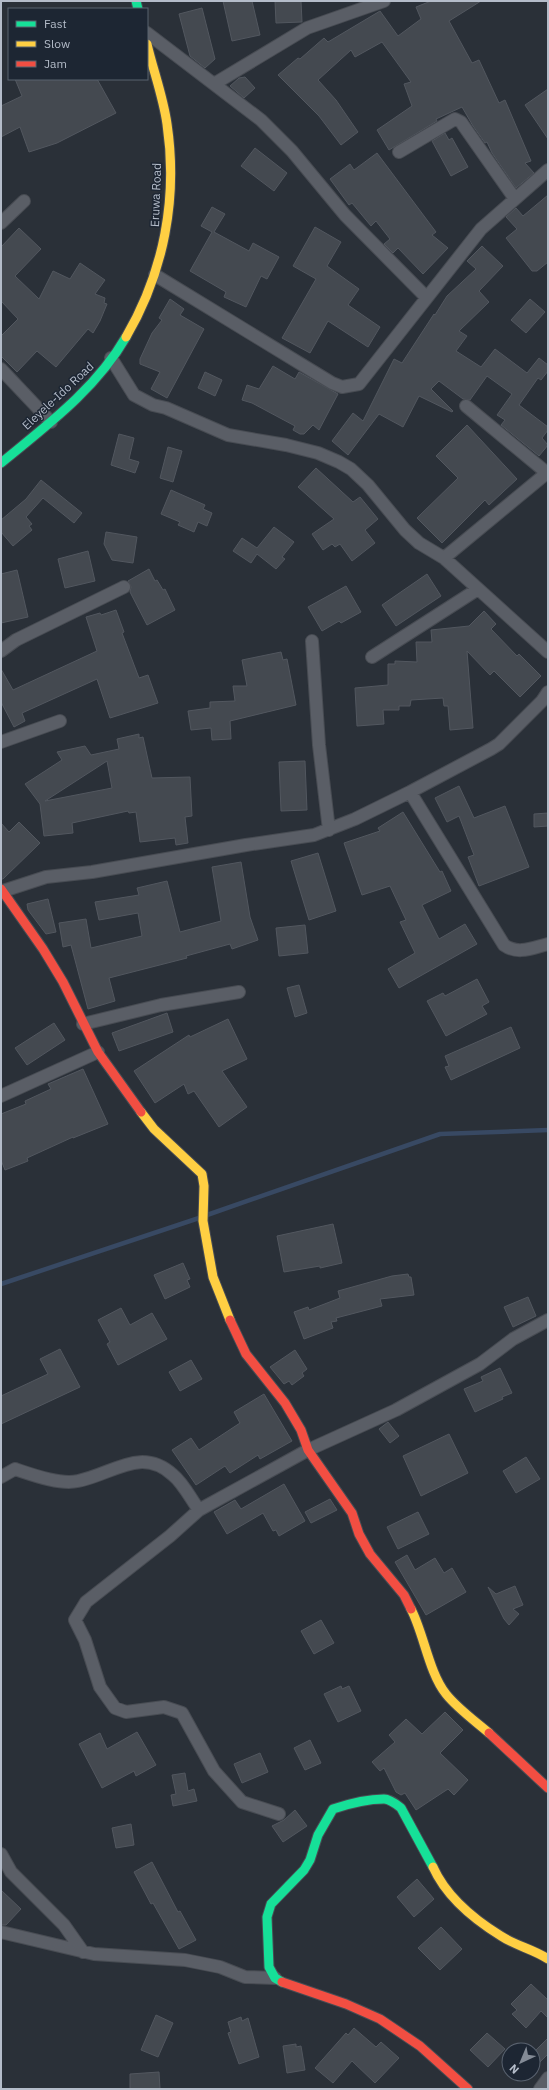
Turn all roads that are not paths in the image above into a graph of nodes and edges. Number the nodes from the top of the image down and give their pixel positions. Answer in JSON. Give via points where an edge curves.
{"nodes":[{"id":1,"x":384,"y":1,"type":"edge"},
{"id":2,"x":148,"y":34,"type":"edge"},
{"id":3,"x":148,"y":48,"type":"edge"},
{"id":4,"x":214,"y":84,"type":"junction"},
{"id":5,"x":399,"y":152,"type":"dead end"},
{"id":6,"x":548,"y":170,"type":"edge"},
{"id":7,"x":515,"y":199,"type":"junction"},
{"id":8,"x":24,"y":201,"type":"dead end"},
{"id":9,"x":1,"y":223,"type":"edge"},
{"id":10,"x":155,"y":275,"type":"junction"},
{"id":11,"x":426,"y":296,"type":"junction"},
{"id":12,"x":124,"y":340,"type":"joint"},
{"id":13,"x":111,"y":358,"type":"junction"},
{"id":14,"x":1,"y":369,"type":"edge"},
{"id":15,"x":466,"y":406,"type":"dead end"},
{"id":16,"x":51,"y":422,"type":"junction"},
{"id":17,"x":1,"y":463,"type":"edge"},
{"id":18,"x":547,"y":473,"type":"edge"},
{"id":19,"x":444,"y":558,"type":"junction"},
{"id":20,"x":124,"y":587,"type":"dead end"},
{"id":21,"x":478,"y":589,"type":"junction"},
{"id":22,"x":312,"y":641,"type":"dead end"},
{"id":23,"x":1,"y":651,"type":"edge"},
{"id":24,"x":548,"y":652,"type":"edge"},
{"id":25,"x":372,"y":657,"type":"dead end"},
{"id":26,"x":548,"y":692,"type":"edge"},
{"id":27,"x":60,"y":721,"type":"dead end"},
{"id":28,"x":1,"y":742,"type":"edge"},
{"id":29,"x":410,"y":792,"type":"junction"},
{"id":30,"x":329,"y":830,"type":"junction"},
{"id":31,"x":2,"y":890,"type":"edge"},
{"id":32,"x":548,"y":944,"type":"edge"},
{"id":33,"x":239,"y":992,"type":"dead end"},
{"id":34,"x":83,"y":1024,"type":"junction"},
{"id":35,"x":98,"y":1052,"type":"junction"},
{"id":36,"x":1,"y":1096,"type":"edge"},
{"id":37,"x":548,"y":1320,"type":"edge"},
{"id":38,"x":308,"y":1450,"type":"junction"},
{"id":39,"x":1,"y":1477,"type":"edge"},
{"id":40,"x":199,"y":1510,"type":"junction"},
{"id":41,"x":548,"y":1788,"type":"edge"},
{"id":42,"x":279,"y":1814,"type":"dead end"},
{"id":43,"x":1,"y":1854,"type":"edge"},
{"id":44,"x":1,"y":1932,"type":"edge"},
{"id":45,"x":83,"y":1952,"type":"junction"},
{"id":46,"x":548,"y":1959,"type":"edge"},
{"id":47,"x":275,"y":1978,"type":"junction"},
{"id":48,"x":548,"y":2078,"type":"edge"},
{"id":49,"x":468,"y":2089,"type":"edge"},
{"id":50,"x":540,"y":2089,"type":"edge"}],
"edges":[{"from":1,"to":4,"type":"street","via":[[307,28]]},
{"from":2,"to":4,"type":"street"},
{"from":3,"to":10,"type":"street","name":"Eruwa Road","via":[[167,124],[170,183],[167,232]]},
{"from":4,"to":11,"type":"street","via":[[261,120],[292,151],[345,215]]},
{"from":5,"to":7,"type":"street","via":[[455,119],[461,122]]},
{"from":6,"to":7,"type":"street"},
{"from":7,"to":11,"type":"street","via":[[481,229]]},
{"from":8,"to":9,"type":"street"},
{"from":10,"to":11,"type":"street","via":[[342,387],[359,384]]},
{"from":10,"to":12,"type":"street","name":"Eruwa Road","via":[[142,308]]},
{"from":12,"to":13,"type":"street","name":"Eleyele-Ido Road"},
{"from":13,"to":16,"type":"street","name":"Eleyele-Ido Road","via":[[97,376]]},
{"from":13,"to":19,"type":"street","via":[[134,395],[153,405],[166,408],[228,435],[318,453],[351,469],[368,485],[405,530],[419,543]]},
{"from":14,"to":16,"type":"street"},
{"from":15,"to":18,"type":"street"},
{"from":16,"to":17,"type":"street","name":"Eleyele-Ido Road"},
{"from":18,"to":19,"type":"street"},
{"from":19,"to":21,"type":"street"},
{"from":20,"to":23,"type":"street","via":[[16,640]]},
{"from":21,"to":24,"type":"street"},
{"from":21,"to":25,"type":"street"},
{"from":22,"to":30,"type":"street","via":[[319,745]]},
{"from":26,"to":29,"type":"street","via":[[500,744]]},
{"from":27,"to":28,"type":"street"},
{"from":29,"to":30,"type":"street"},
{"from":29,"to":32,"type":"street","via":[[504,945],[519,952]]},
{"from":30,"to":31,"type":"street","via":[[314,835],[92,872],[46,877]]},
{"from":31,"to":34,"type":"street","via":[[59,975]]},
{"from":33,"to":34,"type":"street","via":[[161,1005]]},
{"from":34,"to":35,"type":"street"},
{"from":35,"to":36,"type":"street"},
{"from":35,"to":38,"type":"street","via":[[154,1130],[202,1174],[206,1242],[221,1302],[246,1354],[285,1403],[301,1430]]},
{"from":37,"to":38,"type":"street","via":[[514,1339],[480,1364],[396,1410]]},
{"from":38,"to":40,"type":"street"},
{"from":38,"to":41,"type":"street","via":[[352,1513],[359,1534],[370,1554],[404,1595],[418,1622],[438,1681],[446,1694]]},
{"from":39,"to":40,"type":"street","via":[[15,1469],[46,1479],[77,1481],[144,1461],[154,1462],[174,1475]]},
{"from":40,"to":42,"type":"street","via":[[86,1602],[76,1620],[100,1687],[115,1708],[126,1712],[164,1707],[182,1713],[214,1771],[242,1802]]},
{"from":43,"to":45,"type":"street","via":[[11,1872],[64,1925]]},
{"from":44,"to":45,"type":"street"},
{"from":45,"to":47,"type":"street","via":[[185,1960],[220,1967],[245,1977]]},
{"from":46,"to":47,"type":"street","via":[[536,1951],[502,1937],[462,1906],[437,1876],[401,1808],[385,1799],[347,1804],[333,1809],[318,1835],[304,1870],[271,1904],[268,1917],[269,1967]]},
{"from":47,"to":49,"type":"street","via":[[285,1984],[366,2012],[389,2025],[422,2049]]},
{"from":48,"to":50,"type":"street"}]}
